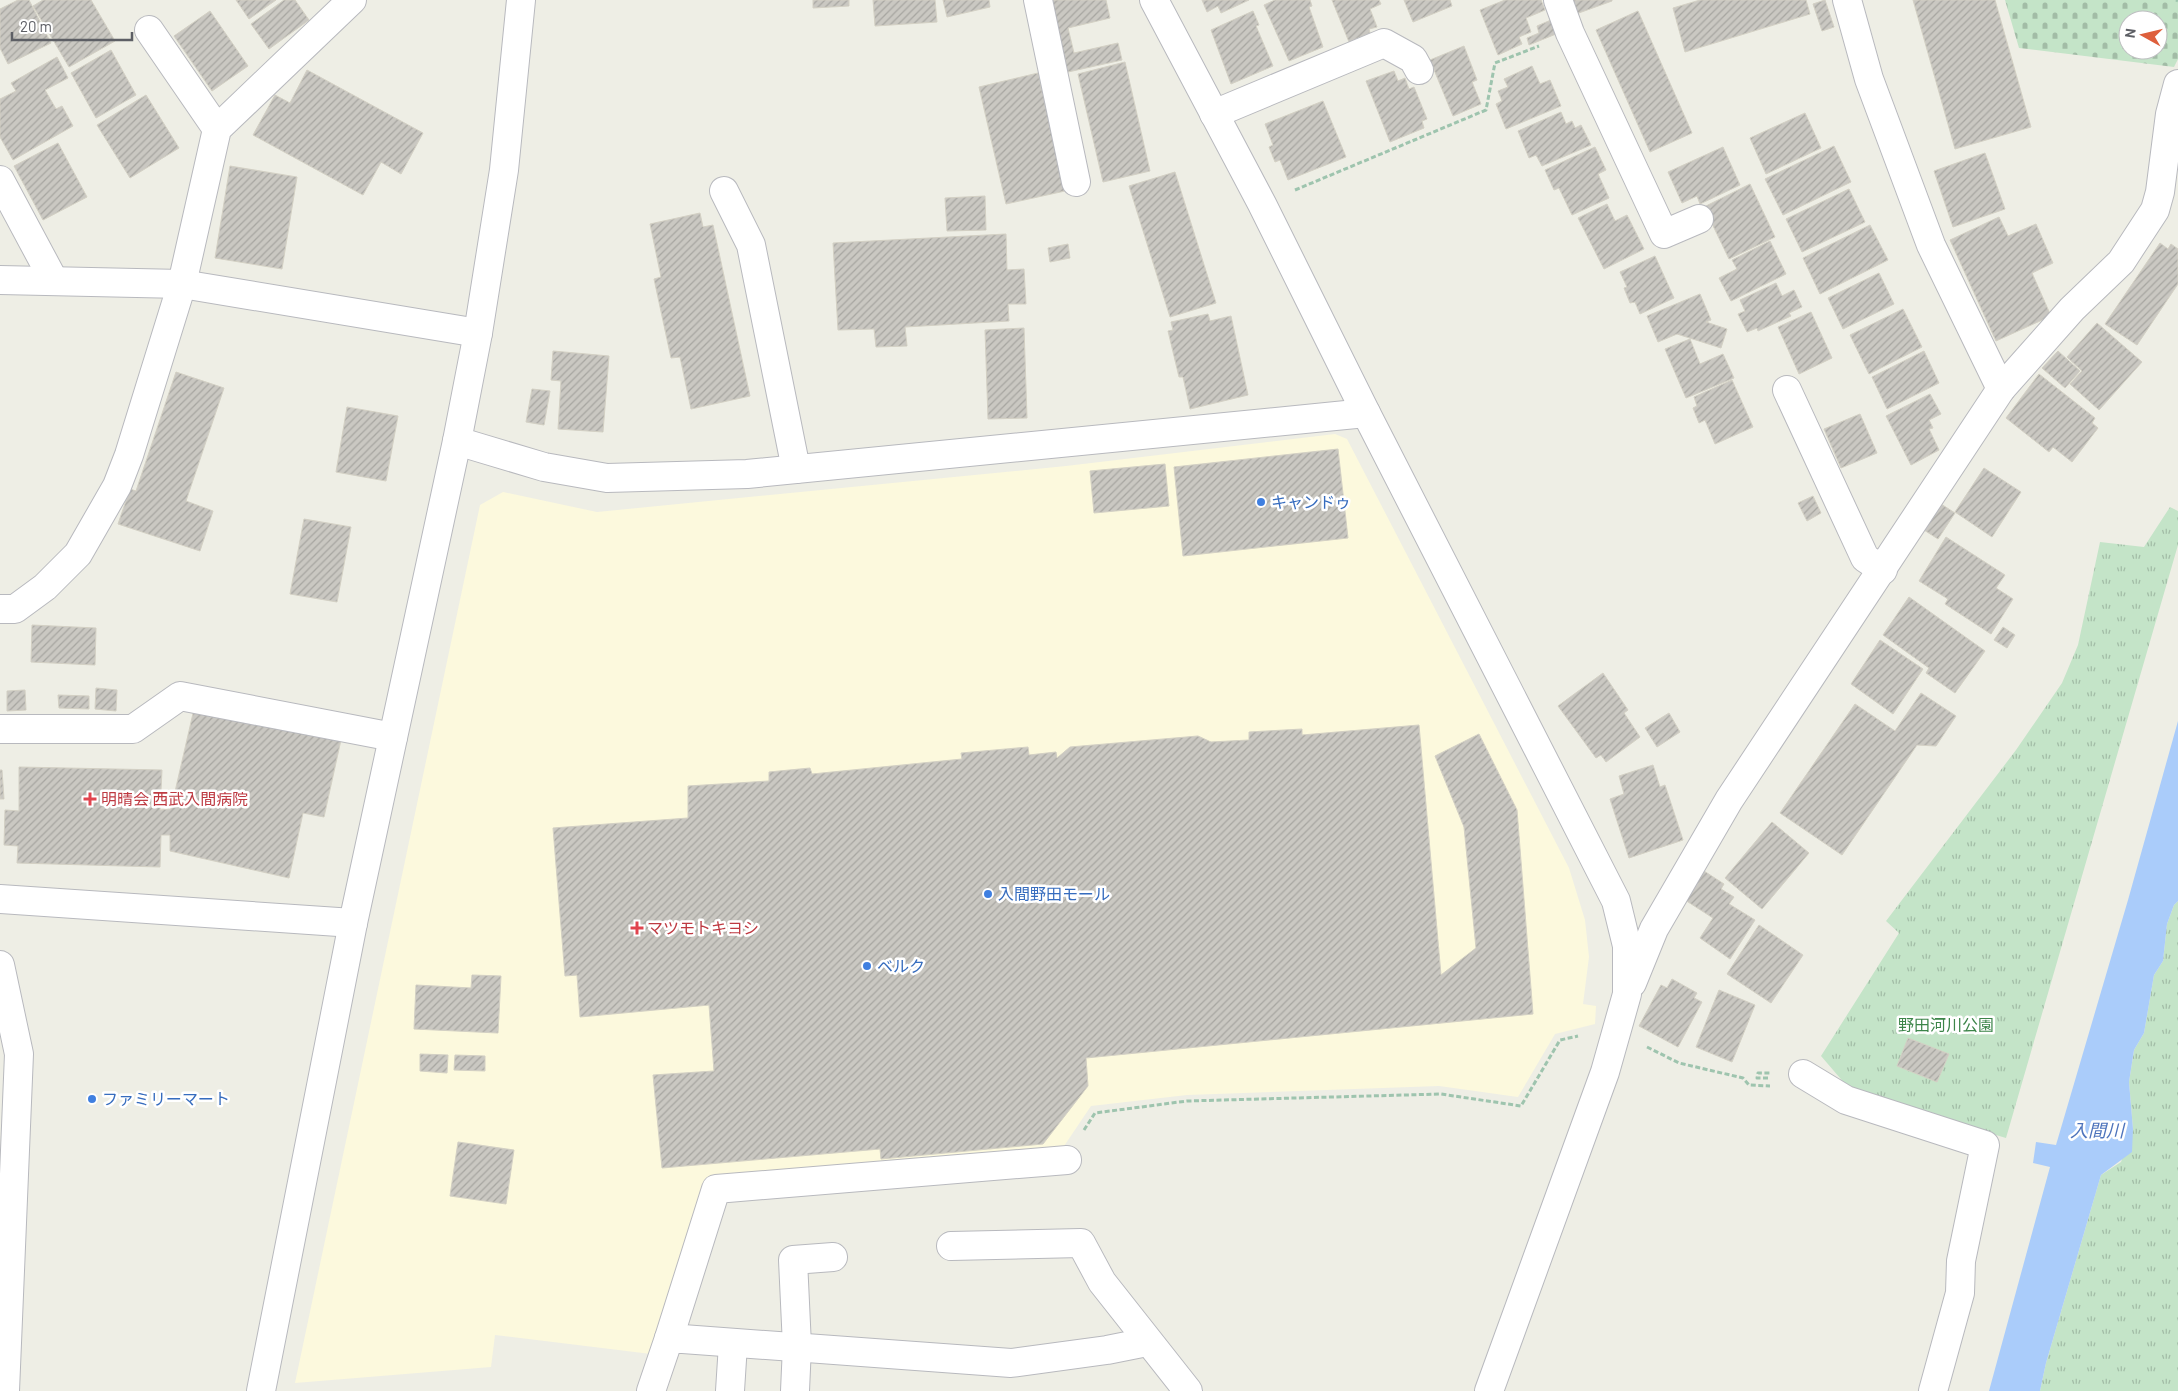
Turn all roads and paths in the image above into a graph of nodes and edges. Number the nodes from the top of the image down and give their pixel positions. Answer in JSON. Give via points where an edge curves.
{"nodes":[{"id":1,"x":352,"y":0,"type":"edge"},
{"id":2,"x":522,"y":0,"type":"edge"},
{"id":3,"x":1038,"y":0,"type":"edge"},
{"id":4,"x":1154,"y":0,"type":"edge"},
{"id":5,"x":1558,"y":0,"type":"edge"},
{"id":6,"x":1847,"y":0,"type":"edge"},
{"id":7,"x":149,"y":30,"type":"dead end"},
{"id":8,"x":1570,"y":33,"type":"junction"},
{"id":9,"x":1419,"y":70,"type":"dead end"},
{"id":10,"x":2178,"y":84,"type":"edge"},
{"id":11,"x":1214,"y":114,"type":"junction"},
{"id":12,"x":217,"y":129,"type":"junction"},
{"id":13,"x":0,"y":180,"type":"edge"},
{"id":14,"x":1076,"y":182,"type":"dead end"},
{"id":15,"x":724,"y":191,"type":"dead end"},
{"id":16,"x":1262,"y":204,"type":"junction"},
{"id":17,"x":1699,"y":219,"type":"dead end"},
{"id":18,"x":0,"y":280,"type":"edge"},
{"id":19,"x":53,"y":280,"type":"junction"},
{"id":20,"x":182,"y":284,"type":"junction"},
{"id":21,"x":478,"y":333,"type":"junction"},
{"id":22,"x":2001,"y":389,"type":"junction"},
{"id":23,"x":1787,"y":390,"type":"dead end"},
{"id":24,"x":1366,"y":413,"type":"junction"},
{"id":25,"x":457,"y":441,"type":"junction"},
{"id":26,"x":796,"y":469,"type":"junction"},
{"id":27,"x":1883,"y":570,"type":"junction"},
{"id":28,"x":0,"y":609,"type":"edge"},
{"id":29,"x":0,"y":729,"type":"edge"},
{"id":30,"x":393,"y":737,"type":"junction"},
{"id":31,"x":0,"y":899,"type":"edge"},
{"id":32,"x":354,"y":923,"type":"junction"},
{"id":33,"x":0,"y":965,"type":"edge"},
{"id":34,"x":1627,"y":994,"type":"junction"},
{"id":35,"x":1617,"y":1031,"type":"junction"},
{"id":36,"x":9,"y":1054,"type":"edge"},
{"id":37,"x":1803,"y":1074,"type":"dead end"},
{"id":38,"x":1749,"y":1085,"type":"dead end"},
{"id":39,"x":1067,"y":1160,"type":"joint"},
{"id":40,"x":951,"y":1246,"type":"dead end"},
{"id":41,"x":834,"y":1257,"type":"dead end"},
{"id":42,"x":5,"y":1285,"type":"edge"},
{"id":43,"x":669,"y":1338,"type":"junction"},
{"id":44,"x":1147,"y":1342,"type":"junction"},
{"id":45,"x":733,"y":1344,"type":"junction"},
{"id":46,"x":797,"y":1346,"type":"junction"},
{"id":47,"x":5,"y":1391,"type":"edge"},
{"id":48,"x":261,"y":1391,"type":"edge"},
{"id":49,"x":651,"y":1391,"type":"edge"},
{"id":50,"x":730,"y":1391,"type":"edge"},
{"id":51,"x":795,"y":1391,"type":"edge"},
{"id":52,"x":1188,"y":1391,"type":"edge"},
{"id":53,"x":1488,"y":1391,"type":"edge"},
{"id":54,"x":1933,"y":1391,"type":"edge"}],
"edges":[{"from":1,"to":12,"type":"street"},
{"from":2,"to":21,"type":"street","via":[[504,170]]},
{"from":3,"to":14,"type":"street"},
{"from":4,"to":11,"type":"street"},
{"from":5,"to":8,"type":"street"},
{"from":6,"to":22,"type":"street","via":[[1869,79],[1931,245]]},
{"from":7,"to":12,"type":"street"},
{"from":8,"to":16,"type":"path","via":[[1495,63],[1486,110]]},
{"from":8,"to":17,"type":"street","via":[[1664,234]]},
{"from":9,"to":11,"type":"street","via":[[1413,59],[1384,43]]},
{"from":10,"to":22,"type":"street","via":[[2155,210],[2122,262],[2072,309]]},
{"from":11,"to":16,"type":"street"},
{"from":12,"to":20,"type":"street"},
{"from":13,"to":19,"type":"street"},
{"from":15,"to":26,"type":"street","via":[[751,245]]},
{"from":16,"to":24,"type":"street"},
{"from":18,"to":19,"type":"street"},
{"from":19,"to":20,"type":"street"},
{"from":20,"to":21,"type":"street"},
{"from":20,"to":28,"type":"street","via":[[129,455],[100,518],[78,554],[45,586],[15,609]]},
{"from":21,"to":25,"type":"street"},
{"from":22,"to":27,"type":"street"},
{"from":23,"to":27,"type":"street","via":[[1865,558]]},
{"from":24,"to":26,"type":"street"},
{"from":24,"to":34,"type":"street","via":[[1616,901],[1627,946]]},
{"from":25,"to":26,"type":"street","via":[[544,467],[607,478],[747,474]]},
{"from":25,"to":30,"type":"street"},
{"from":27,"to":34,"type":"street","via":[[1729,800],[1654,929]]},
{"from":29,"to":30,"type":"street","via":[[133,729],[180,696]]},
{"from":30,"to":32,"type":"street"},
{"from":31,"to":32,"type":"street"},
{"from":32,"to":48,"type":"street"},
{"from":33,"to":36,"type":"street"},
{"from":34,"to":35,"type":"street"},
{"from":35,"to":38,"type":"path","via":[[1679,1063],[1743,1078]]},
{"from":35,"to":39,"type":"path","via":[[1592,1032],[1560,1040],[1521,1106],[1441,1094],[1186,1101],[1095,1113]]},
{"from":35,"to":53,"type":"street","via":[[1605,1072]]},
{"from":36,"to":42,"type":"street"},
{"from":37,"to":54,"type":"street","via":[[1846,1100],[1984,1145],[1962,1261],[1960,1293]]},
{"from":39,"to":43,"type":"street","via":[[716,1189]]},
{"from":40,"to":44,"type":"street","via":[[1081,1243],[1102,1282]]},
{"from":41,"to":46,"type":"street","via":[[793,1260]]},
{"from":42,"to":47,"type":"street"},
{"from":43,"to":45,"type":"street"},
{"from":43,"to":49,"type":"street"},
{"from":44,"to":46,"type":"street","via":[[1011,1363]]},
{"from":44,"to":52,"type":"street"},
{"from":45,"to":46,"type":"street"},
{"from":45,"to":50,"type":"street"},
{"from":46,"to":51,"type":"street"}]}
